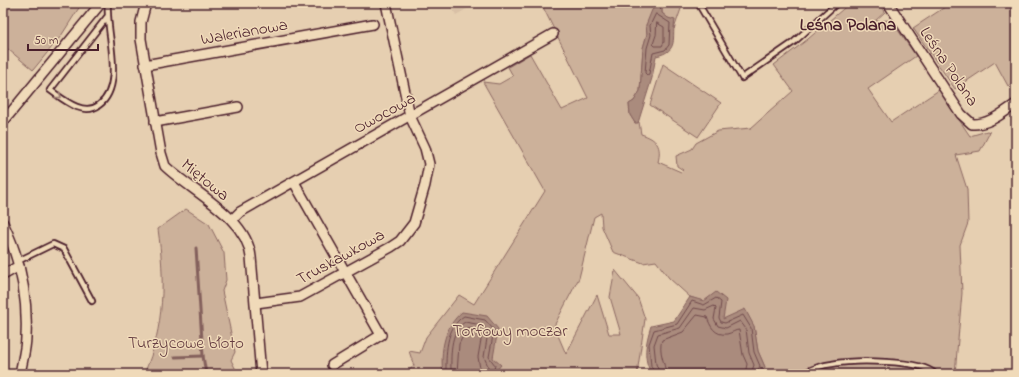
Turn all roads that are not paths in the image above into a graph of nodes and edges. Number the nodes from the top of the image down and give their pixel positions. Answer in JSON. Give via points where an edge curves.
{"nodes":[{"id":1,"x":101,"y":3,"type":"edge"},
{"id":2,"x":108,"y":3,"type":"edge"},
{"id":3,"x":146,"y":3,"type":"edge"},
{"id":4,"x":386,"y":3,"type":"edge"},
{"id":5,"x":698,"y":3,"type":"edge"},
{"id":6,"x":837,"y":3,"type":"edge"},
{"id":7,"x":888,"y":3,"type":"edge"},
{"id":8,"x":107,"y":17,"type":"junction"},
{"id":9,"x":373,"y":24,"type":"dead end"},
{"id":10,"x":552,"y":34,"type":"dead end"},
{"id":11,"x":145,"y":65,"type":"junction"},
{"id":12,"x":1016,"y":104,"type":"edge"},
{"id":13,"x":238,"y":107,"type":"dead end"},
{"id":14,"x":410,"y":116,"type":"junction"},
{"id":15,"x":3,"y":122,"type":"edge"},
{"id":16,"x":155,"y":122,"type":"junction"},
{"id":17,"x":294,"y":182,"type":"junction"},
{"id":18,"x":232,"y":220,"type":"junction"},
{"id":19,"x":3,"y":223,"type":"edge"},
{"id":20,"x":19,"y":263,"type":"junction"},
{"id":21,"x":345,"y":274,"type":"junction"},
{"id":22,"x":3,"y":275,"type":"edge"},
{"id":23,"x":92,"y":301,"type":"dead end"},
{"id":24,"x":256,"y":303,"type":"junction"},
{"id":25,"x":332,"y":365,"type":"dead end"},
{"id":26,"x":20,"y":374,"type":"edge"},
{"id":27,"x":261,"y":374,"type":"edge"},
{"id":28,"x":803,"y":374,"type":"edge"},
{"id":29,"x":935,"y":374,"type":"edge"}],
"edges":[{"from":1,"to":15,"type":"street"},
{"from":2,"to":8,"type":"lane"},
{"from":3,"to":11,"type":"street","name":"Miętowa","via":[[140,30]]},
{"from":4,"to":14,"type":"street"},
{"from":5,"to":6,"type":"lane","via":[[742,78],[794,42]]},
{"from":7,"to":12,"type":"street","name":"Leśna Polana","via":[[961,114],[972,124],[988,122]]},
{"from":8,"to":8,"type":"lane","one_way":true,"via":[[50,90],[71,106],[95,108],[104,101],[111,90],[112,60]]},
{"from":9,"to":11,"type":"street","name":"Walerianowa"},
{"from":10,"to":14,"type":"street","name":"Owocowa"},
{"from":11,"to":16,"type":"street","name":"Miętowa"},
{"from":13,"to":16,"type":"street"},
{"from":14,"to":17,"type":"street","name":"Owocowa"},
{"from":14,"to":21,"type":"street","name":"Truskawkowa","via":[[425,148],[429,164],[414,223],[391,248]]},
{"from":16,"to":18,"type":"street","name":"Miętowa","via":[[165,166]]},
{"from":17,"to":18,"type":"street","name":"Owocowa","via":[[240,212]]},
{"from":17,"to":21,"type":"street"},
{"from":18,"to":24,"type":"street","name":"Miętowa","via":[[248,242],[251,252]]},
{"from":19,"to":20,"type":"street"},
{"from":20,"to":22,"type":"street"},
{"from":20,"to":23,"type":"lane","via":[[53,244],[58,246],[67,253]]},
{"from":20,"to":26,"type":"street","via":[[26,316],[26,339]]},
{"from":21,"to":24,"type":"street","name":"Truskawkowa","via":[[300,297]]},
{"from":21,"to":25,"type":"street","via":[[381,335]]},
{"from":24,"to":27,"type":"street","name":"Miętowa"},
{"from":28,"to":29,"type":"lane","via":[[831,364],[860,361],[917,364]]}]}
